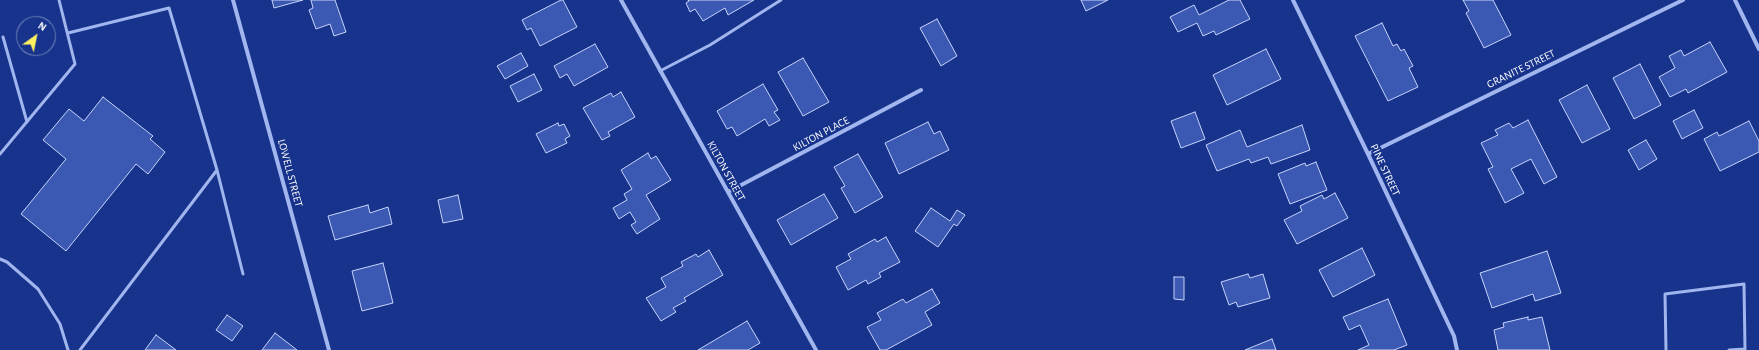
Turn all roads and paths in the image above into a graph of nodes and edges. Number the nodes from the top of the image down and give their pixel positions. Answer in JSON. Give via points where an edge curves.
{"nodes":[{"id":1,"x":59,"y":0,"type":"edge"},
{"id":2,"x":233,"y":0,"type":"edge"},
{"id":3,"x":621,"y":0,"type":"edge"},
{"id":4,"x":781,"y":0,"type":"edge"},
{"id":5,"x":1292,"y":0,"type":"edge"},
{"id":6,"x":1683,"y":0,"type":"edge"},
{"id":7,"x":1735,"y":0,"type":"edge"},
{"id":8,"x":68,"y":33,"type":"junction"},
{"id":9,"x":3,"y":37,"type":"dead end"},
{"id":10,"x":1759,"y":49,"type":"edge"},
{"id":11,"x":660,"y":71,"type":"junction"},
{"id":12,"x":922,"y":90,"type":"dead end"},
{"id":13,"x":26,"y":122,"type":"junction"},
{"id":14,"x":0,"y":154,"type":"edge"},
{"id":15,"x":1368,"y":154,"type":"junction"},
{"id":16,"x":217,"y":170,"type":"junction"},
{"id":17,"x":728,"y":192,"type":"junction"},
{"id":18,"x":0,"y":259,"type":"edge"},
{"id":19,"x":243,"y":274,"type":"dead end"},
{"id":20,"x":68,"y":350,"type":"edge"},
{"id":21,"x":80,"y":350,"type":"edge"},
{"id":22,"x":329,"y":350,"type":"edge"},
{"id":23,"x":816,"y":350,"type":"edge"},
{"id":24,"x":1457,"y":350,"type":"edge"},
{"id":25,"x":1666,"y":350,"type":"edge"},
{"id":26,"x":1729,"y":350,"type":"edge"}],
"edges":[{"from":1,"to":8,"type":"lane"},
{"from":2,"to":22,"type":"street","name":"LOWELL STREET"},
{"from":3,"to":11,"type":"street","name":"KILTON STREET"},
{"from":4,"to":11,"type":"lane","via":[[710,45]]},
{"from":5,"to":15,"type":"street","name":"PINE STREET"},
{"from":6,"to":15,"type":"street","name":"GRANITE STREET"},
{"from":7,"to":10,"type":"street"},
{"from":8,"to":13,"type":"lane","via":[[75,64]]},
{"from":8,"to":16,"type":"lane","via":[[169,8]]},
{"from":9,"to":13,"type":"lane"},
{"from":11,"to":17,"type":"street","name":"KILTON STREET"},
{"from":12,"to":17,"type":"street","name":"KILTON PLACE"},
{"from":13,"to":14,"type":"lane"},
{"from":15,"to":24,"type":"street","name":"PINE STREET","via":[[1454,336]]},
{"from":16,"to":19,"type":"lane"},
{"from":16,"to":21,"type":"lane"},
{"from":17,"to":23,"type":"street","name":"KILTON STREET"},
{"from":18,"to":20,"type":"lane","via":[[7,262],[38,290],[60,324]]},
{"from":25,"to":26,"type":"lane","via":[[1665,294],[1744,284],[1745,349]]}]}
